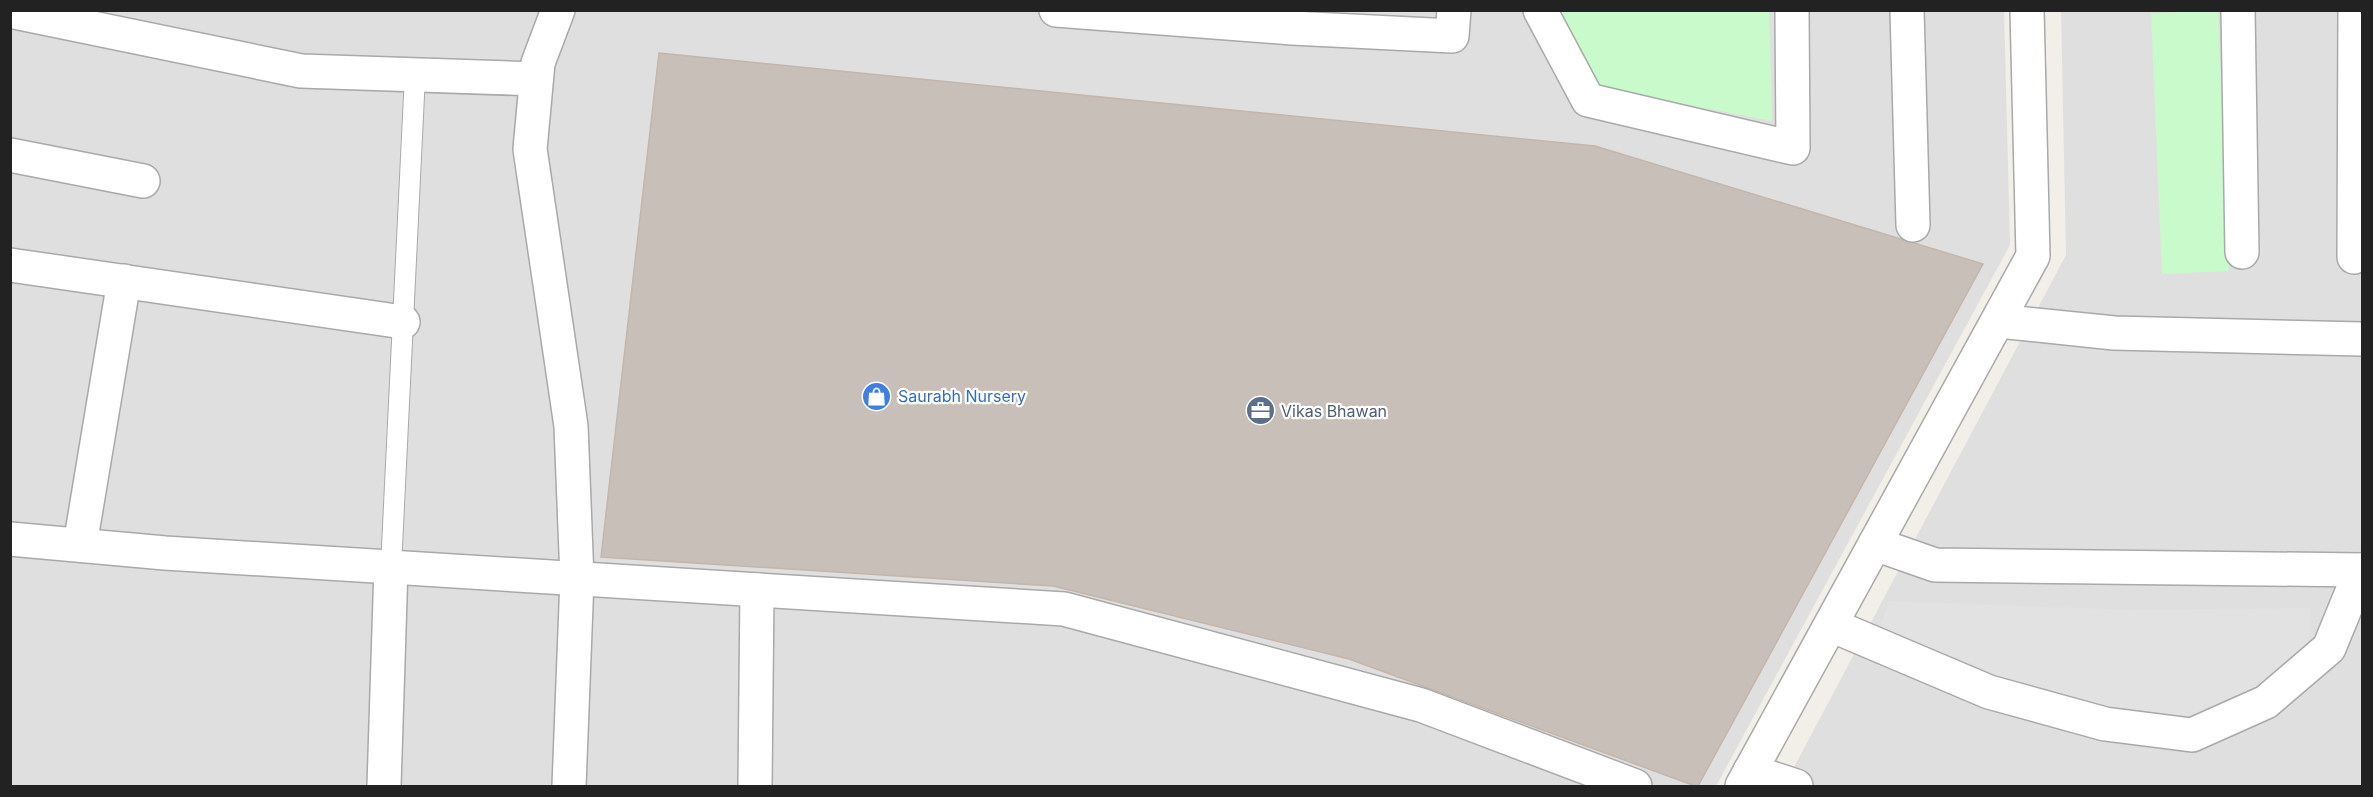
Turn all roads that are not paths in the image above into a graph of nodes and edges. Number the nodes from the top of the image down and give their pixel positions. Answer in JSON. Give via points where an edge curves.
{"nodes":[{"id":1,"x":558,"y":10,"type":"edge"},
{"id":2,"x":1056,"y":10,"type":"edge"},
{"id":3,"x":1454,"y":10,"type":"edge"},
{"id":4,"x":1540,"y":10,"type":"edge"},
{"id":5,"x":1792,"y":10,"type":"edge"},
{"id":6,"x":1907,"y":10,"type":"edge"},
{"id":7,"x":2027,"y":10,"type":"edge"},
{"id":8,"x":2238,"y":10,"type":"edge"},
{"id":9,"x":2355,"y":10,"type":"edge"},
{"id":10,"x":10,"y":11,"type":"edge"},
{"id":11,"x":1292,"y":19,"type":"edge"},
{"id":12,"x":415,"y":75,"type":"junction"},
{"id":13,"x":536,"y":79,"type":"junction"},
{"id":14,"x":10,"y":155,"type":"edge"},
{"id":15,"x":143,"y":181,"type":"dead end"},
{"id":16,"x":1913,"y":225,"type":"dead end"},
{"id":17,"x":2242,"y":252,"type":"dead end"},
{"id":18,"x":2354,"y":257,"type":"dead end"},
{"id":19,"x":10,"y":265,"type":"edge"},
{"id":20,"x":124,"y":281,"type":"junction"},
{"id":21,"x":1998,"y":321,"type":"junction"},
{"id":22,"x":403,"y":322,"type":"junction"},
{"id":23,"x":2362,"y":339,"type":"edge"},
{"id":24,"x":10,"y":539,"type":"edge"},
{"id":25,"x":1875,"y":544,"type":"junction"},
{"id":26,"x":80,"y":545,"type":"junction"},
{"id":27,"x":390,"y":567,"type":"junction"},
{"id":28,"x":2362,"y":570,"type":"edge"},
{"id":29,"x":578,"y":579,"type":"junction"},
{"id":30,"x":757,"y":590,"type":"junction"},
{"id":31,"x":1831,"y":624,"type":"junction"},
{"id":32,"x":1746,"y":779,"type":"edge"},
{"id":33,"x":384,"y":786,"type":"edge"},
{"id":34,"x":569,"y":786,"type":"edge"},
{"id":35,"x":755,"y":786,"type":"edge"},
{"id":36,"x":1635,"y":786,"type":"edge"},
{"id":37,"x":1796,"y":786,"type":"edge"}],
"edges":[{"from":1,"to":13,"type":"street"},
{"from":2,"to":11,"type":"street"},
{"from":3,"to":11,"type":"street","via":[[1452,36]]},
{"from":4,"to":5,"type":"street","via":[[1588,100],[1793,148]]},
{"from":6,"to":16,"type":"street"},
{"from":7,"to":21,"type":"street","via":[[2033,256]]},
{"from":8,"to":17,"type":"street"},
{"from":9,"to":18,"type":"street"},
{"from":10,"to":12,"type":"street","via":[[301,70]]},
{"from":12,"to":13,"type":"street"},
{"from":12,"to":22,"type":"lane"},
{"from":13,"to":29,"type":"street","via":[[530,149],[571,426]]},
{"from":14,"to":15,"type":"street"},
{"from":19,"to":20,"type":"street"},
{"from":20,"to":22,"type":"street"},
{"from":20,"to":26,"type":"street"},
{"from":21,"to":23,"type":"street","via":[[2114,333]]},
{"from":21,"to":25,"type":"street"},
{"from":22,"to":27,"type":"lane"},
{"from":24,"to":26,"type":"street"},
{"from":25,"to":28,"type":"street","via":[[1935,565]]},
{"from":25,"to":31,"type":"street"},
{"from":26,"to":27,"type":"street"},
{"from":27,"to":29,"type":"street"},
{"from":27,"to":33,"type":"street"},
{"from":28,"to":31,"type":"street","via":[[2329,648],[2266,702],[2192,735],[2105,724],[1989,692]]},
{"from":29,"to":30,"type":"street"},
{"from":29,"to":34,"type":"street"},
{"from":30,"to":35,"type":"street"},
{"from":30,"to":36,"type":"street","via":[[1064,609],[1421,705]]},
{"from":31,"to":32,"type":"street"},
{"from":32,"to":37,"type":"street"}]}
